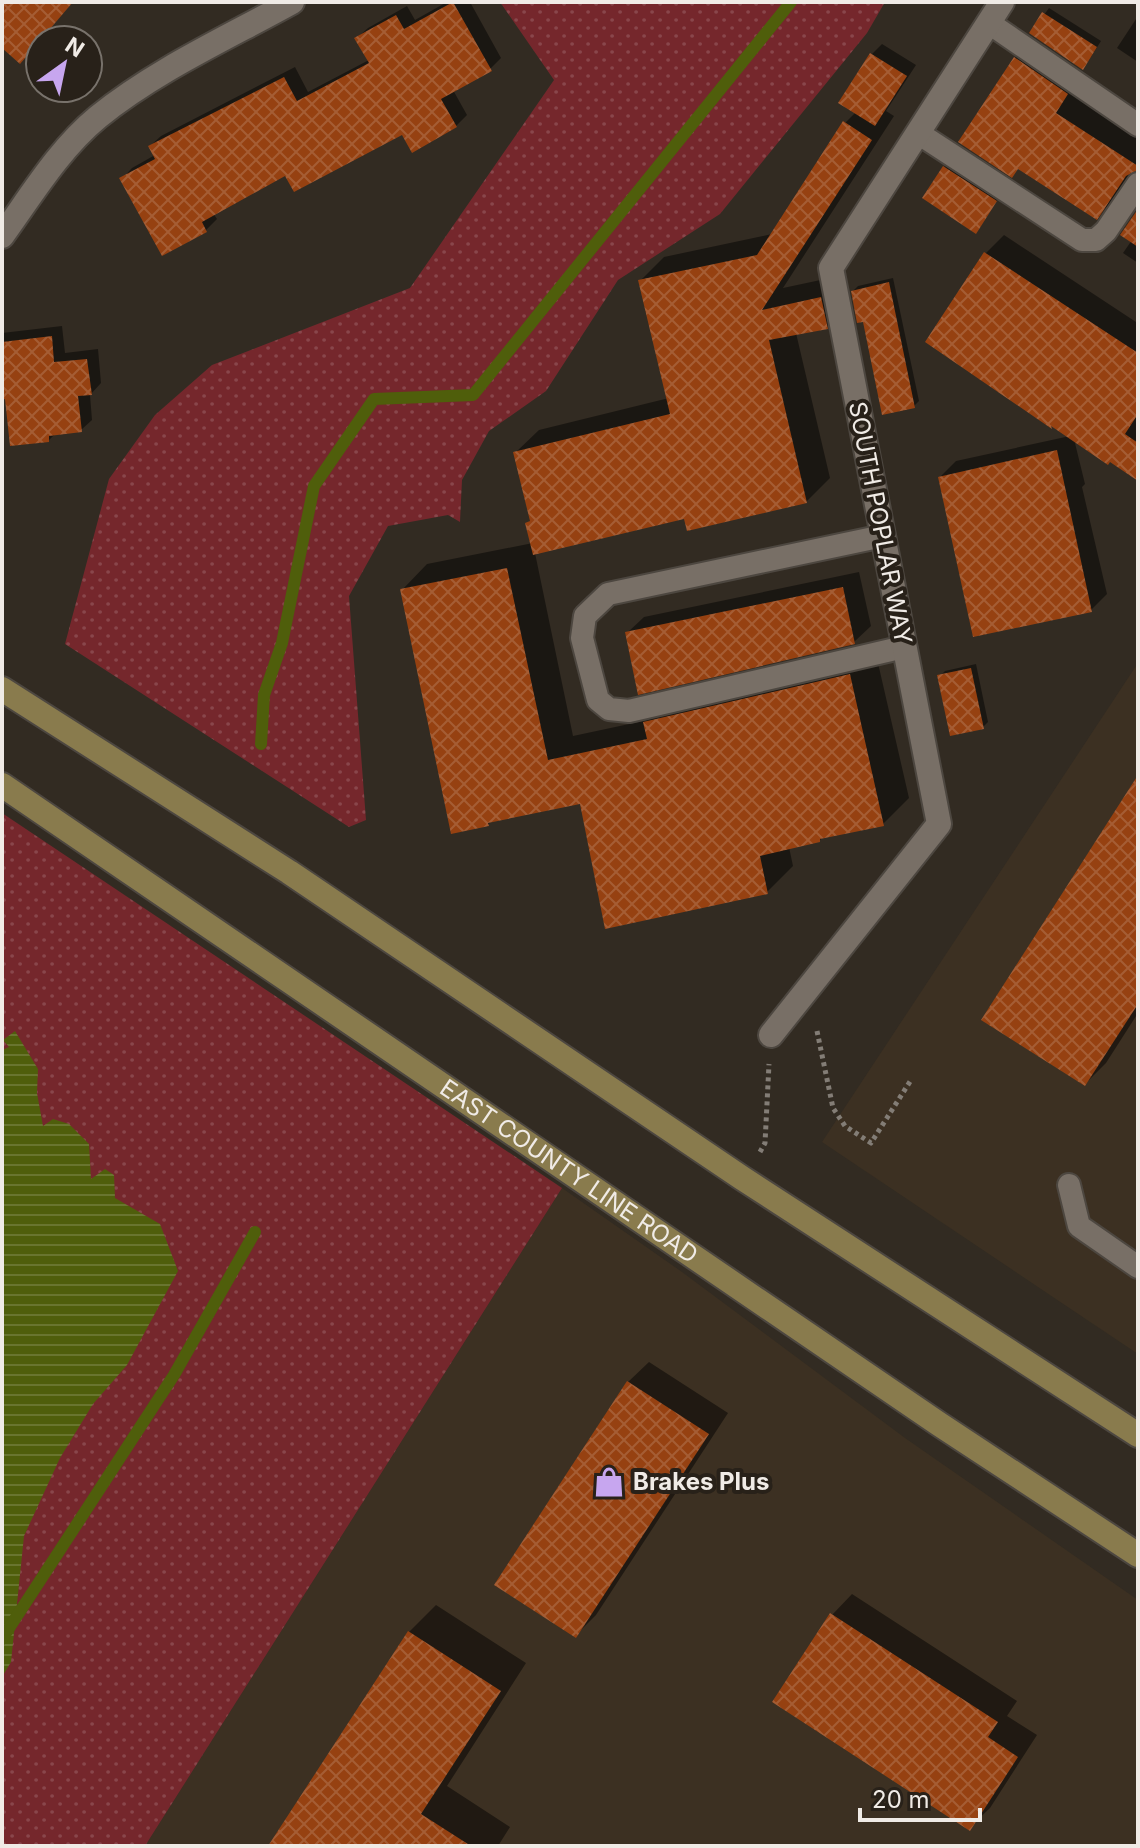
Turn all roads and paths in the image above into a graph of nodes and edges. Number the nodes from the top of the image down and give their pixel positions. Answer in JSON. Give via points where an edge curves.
{"nodes":[{"id":1,"x":292,"y":2,"type":"edge"},
{"id":2,"x":1002,"y":2,"type":"edge"},
{"id":3,"x":989,"y":23,"type":"junction"},
{"id":4,"x":1138,"y":125,"type":"edge"},
{"id":5,"x":918,"y":133,"type":"junction"},
{"id":6,"x":1138,"y":184,"type":"edge"},
{"id":7,"x":2,"y":236,"type":"edge"},
{"id":8,"x":883,"y":536,"type":"junction"},
{"id":9,"x":904,"y":647,"type":"junction"},
{"id":10,"x":2,"y":689,"type":"edge"},
{"id":11,"x":2,"y":785,"type":"edge"},
{"id":12,"x":800,"y":997,"type":"junction"},
{"id":13,"x":771,"y":1035,"type":"joint"},
{"id":14,"x":911,"y":1080,"type":"dead end"},
{"id":15,"x":742,"y":1178,"type":"junction"},
{"id":16,"x":1069,"y":1185,"type":"dead end"},
{"id":17,"x":1138,"y":1267,"type":"edge"},
{"id":18,"x":1138,"y":1435,"type":"edge"},
{"id":19,"x":1138,"y":1555,"type":"edge"}],
"edges":[{"from":1,"to":7,"type":"street","via":[[146,83],[96,119],[65,151]]},
{"from":2,"to":3,"type":"street","name":"SOUTH POPLAR WAY"},
{"from":3,"to":4,"type":"lane"},
{"from":3,"to":5,"type":"street","name":"SOUTH POPLAR WAY"},
{"from":5,"to":6,"type":"lane","via":[[1082,240],[1096,240],[1106,231]]},
{"from":5,"to":8,"type":"street","name":"SOUTH POPLAR WAY","via":[[831,268]]},
{"from":8,"to":9,"type":"street","name":"SOUTH POPLAR WAY"},
{"from":8,"to":9,"type":"lane","via":[[608,594],[585,616],[582,638],[598,700],[609,709],[629,711]]},
{"from":9,"to":12,"type":"street","name":"SOUTH POPLAR WAY","via":[[939,824]]},
{"from":10,"to":15,"type":"main road","via":[[289,872]]},
{"from":11,"to":19,"type":"main road","name":"EAST COUNTY LINE ROAD"},
{"from":12,"to":13,"type":"street","name":"SOUTH POPLAR WAY"},
{"from":12,"to":14,"type":"path","via":[[820,1038],[833,1108],[845,1126],[871,1143]]},
{"from":13,"to":15,"type":"path","via":[[765,1143]]},
{"from":15,"to":18,"type":"main road"},
{"from":16,"to":17,"type":"lane","via":[[1079,1226]]}]}
